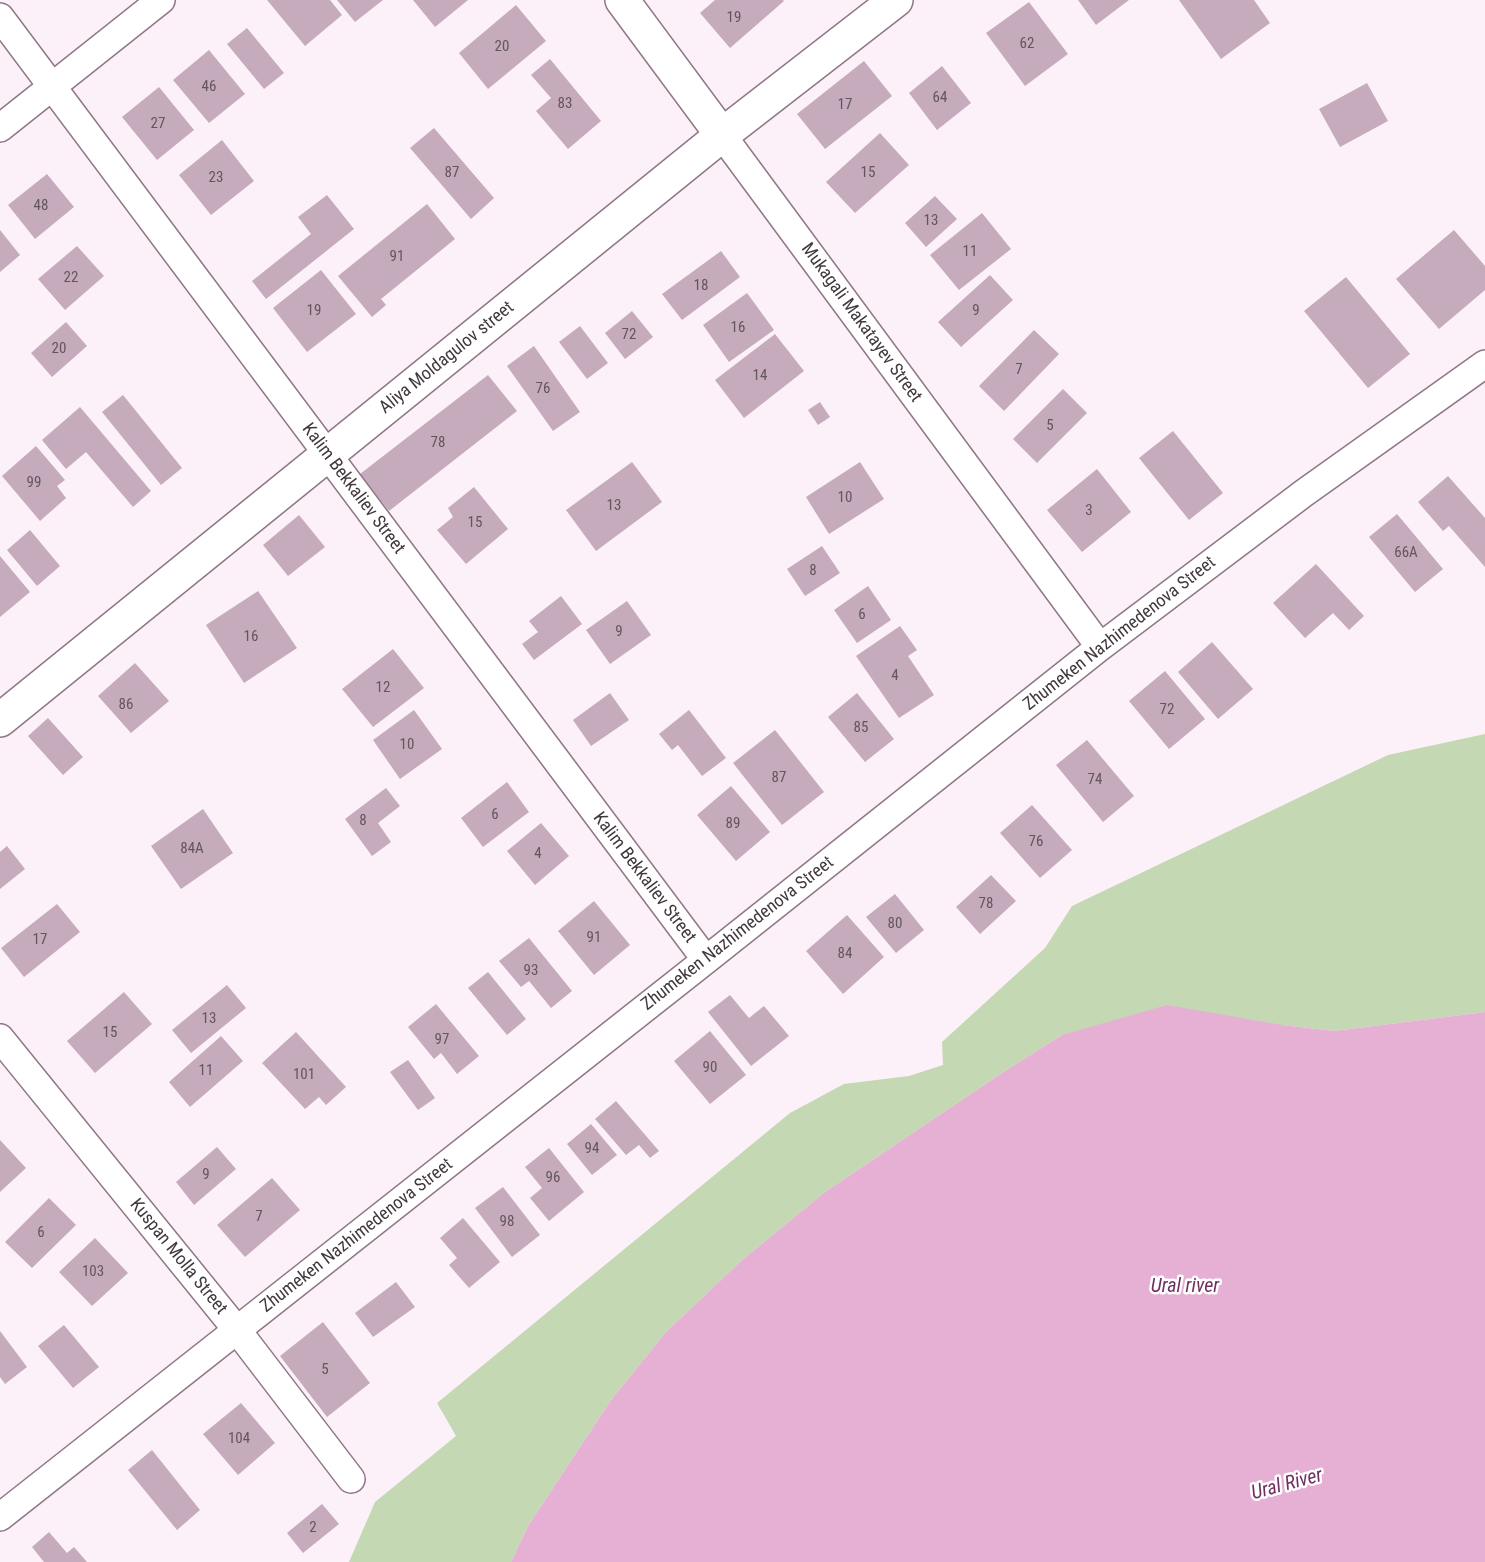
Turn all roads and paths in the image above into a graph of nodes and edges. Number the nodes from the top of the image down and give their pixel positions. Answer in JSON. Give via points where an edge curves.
{"nodes":[{"id":1,"x":161,"y":0,"type":"edge"},
{"id":2,"x":622,"y":0,"type":"edge"},
{"id":3,"x":896,"y":0,"type":"edge"},
{"id":4,"x":0,"y":17,"type":"edge"},
{"id":5,"x":51,"y":86,"type":"junction"},
{"id":6,"x":0,"y":128,"type":"edge"},
{"id":7,"x":722,"y":135,"type":"junction"},
{"id":8,"x":1485,"y":364,"type":"edge"},
{"id":9,"x":328,"y":455,"type":"junction"},
{"id":10,"x":1100,"y":647,"type":"junction"},
{"id":11,"x":0,"y":720,"type":"edge"},
{"id":12,"x":706,"y":960,"type":"junction"},
{"id":13,"x":0,"y":1038,"type":"edge"},
{"id":14,"x":237,"y":1330,"type":"junction"},
{"id":15,"x":351,"y":1479,"type":"dead end"},
{"id":16,"x":0,"y":1516,"type":"edge"}],
"edges":[{"from":1,"to":5,"type":"street"},
{"from":2,"to":7,"type":"main road","name":"Mukagali Makatayev Street"},
{"from":3,"to":7,"type":"main road","name":"Aliya Moldagulov street"},
{"from":4,"to":5,"type":"street","name":"Kalim Bekkaliev Street"},
{"from":5,"to":6,"type":"street"},
{"from":5,"to":9,"type":"street","name":"Kalim Bekkaliev Street"},
{"from":7,"to":9,"type":"main road","name":"Aliya Moldagulov street"},
{"from":7,"to":10,"type":"street","name":"Mukagali Makatayev Street"},
{"from":8,"to":10,"type":"street","name":"Zhumeken Nazhimedenova Street","via":[[1304,493]]},
{"from":9,"to":11,"type":"main road","name":"Aliya Moldagulov street"},
{"from":9,"to":12,"type":"street","name":"Kalim Bekkaliev Street"},
{"from":10,"to":12,"type":"street","name":"Zhumeken Nazhimedenova Street"},
{"from":12,"to":14,"type":"street","name":"Zhumeken Nazhimedenova Street"},
{"from":13,"to":14,"type":"street","name":"Kuspan Molla Street"},
{"from":14,"to":15,"type":"street","name":"Kuspan Molla Street"},
{"from":14,"to":16,"type":"street","name":"Zhumeken Nazhimedenova Street"}]}
